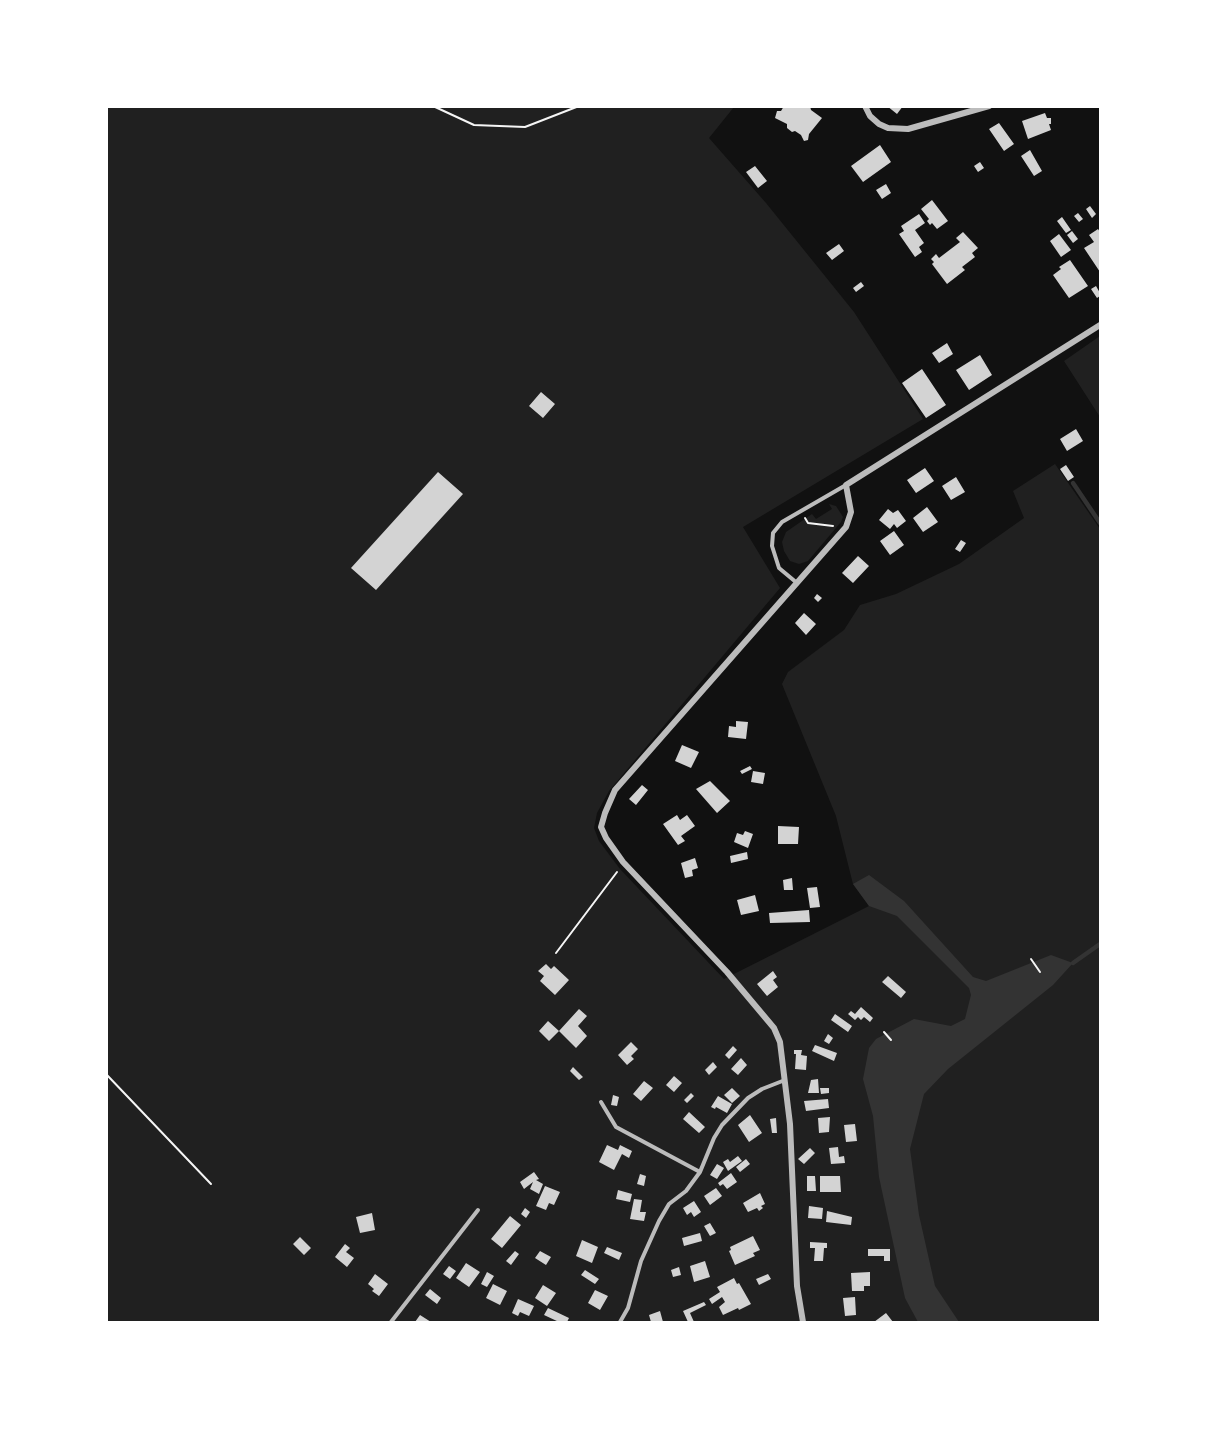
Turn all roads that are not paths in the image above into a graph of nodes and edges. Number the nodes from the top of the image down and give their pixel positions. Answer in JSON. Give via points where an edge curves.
{"nodes":[{"id":1,"x":865,"y":106,"type":"edge"},
{"id":2,"x":989,"y":106,"type":"edge"},
{"id":3,"x":1101,"y":325,"type":"edge"},
{"id":4,"x":846,"y":485,"type":"junction"},
{"id":5,"x":797,"y":583,"type":"junction"},
{"id":6,"x":786,"y":1080,"type":"junction"},
{"id":7,"x":601,"y":1102,"type":"dead end"},
{"id":8,"x":700,"y":1172,"type":"junction"},
{"id":9,"x":478,"y":1210,"type":"dead end"},
{"id":10,"x":391,"y":1323,"type":"edge"},
{"id":11,"x":620,"y":1323,"type":"edge"},
{"id":12,"x":803,"y":1323,"type":"edge"}],
"edges":[{"from":1,"to":2,"type":"street","via":[[879,124],[908,129]]},
{"from":3,"to":4,"type":"street"},
{"from":4,"to":5,"type":"street","via":[[851,512],[846,527]]},
{"from":4,"to":5,"type":"lane","via":[[782,522],[773,533],[772,546],[779,568]]},
{"from":5,"to":6,"type":"street","via":[[615,790],[601,827],[623,862],[727,972],[774,1029]]},
{"from":6,"to":8,"type":"lane","via":[[762,1089],[734,1110],[714,1138]]},
{"from":6,"to":12,"type":"street","via":[[797,1286]]},
{"from":7,"to":8,"type":"lane","via":[[615,1126]]},
{"from":8,"to":11,"type":"lane","via":[[658,1221]]},
{"from":9,"to":10,"type":"lane"}]}
